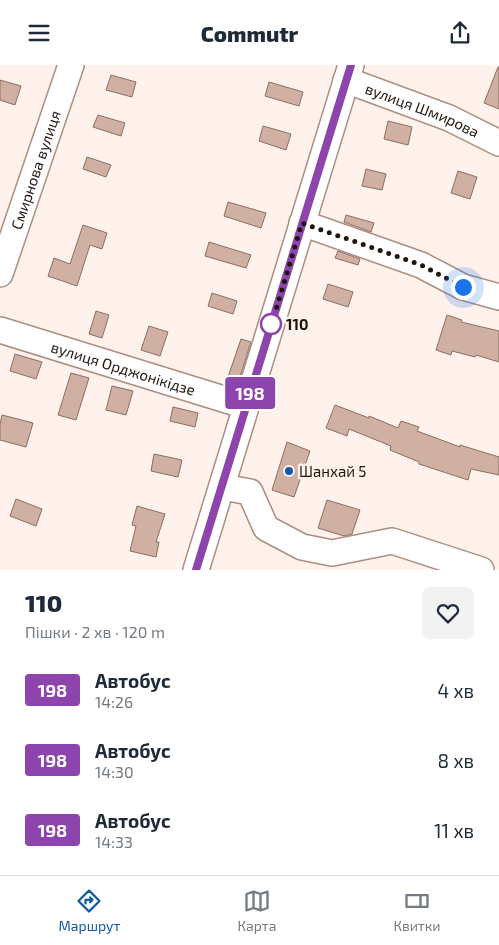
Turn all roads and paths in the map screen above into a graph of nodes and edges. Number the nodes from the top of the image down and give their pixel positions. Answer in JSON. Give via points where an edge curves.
{"nodes":[{"id":1,"x":71,"y":65,"type":"edge"},
{"id":2,"x":348,"y":72,"type":"edge"},
{"id":3,"x":499,"y":143,"type":"edge"},
{"id":4,"x":302,"y":223,"type":"junction"},
{"id":5,"x":0,"y":274,"type":"edge"},
{"id":6,"x":499,"y":297,"type":"edge"},
{"id":7,"x":0,"y":330,"type":"edge"},
{"id":8,"x":246,"y":406,"type":"junction"},
{"id":9,"x":222,"y":487,"type":"junction"},
{"id":10,"x":196,"y":570,"type":"edge"},
{"id":11,"x":482,"y":570,"type":"edge"}],
"edges":[{"from":1,"to":5,"type":"street","name":"Смирнова вулиця"},
{"from":2,"to":3,"type":"street","name":"вулиця Шмирова"},
{"from":2,"to":4,"type":"street"},
{"from":4,"to":6,"type":"street","via":[[421,265],[463,287]]},
{"from":4,"to":8,"type":"street"},
{"from":7,"to":8,"type":"street","name":"вулиця Орджонікідзе"},
{"from":8,"to":9,"type":"street"},
{"from":9,"to":10,"type":"street"},
{"from":9,"to":11,"type":"street","via":[[250,492],[266,528],[302,547],[332,553],[392,541]]}]}
